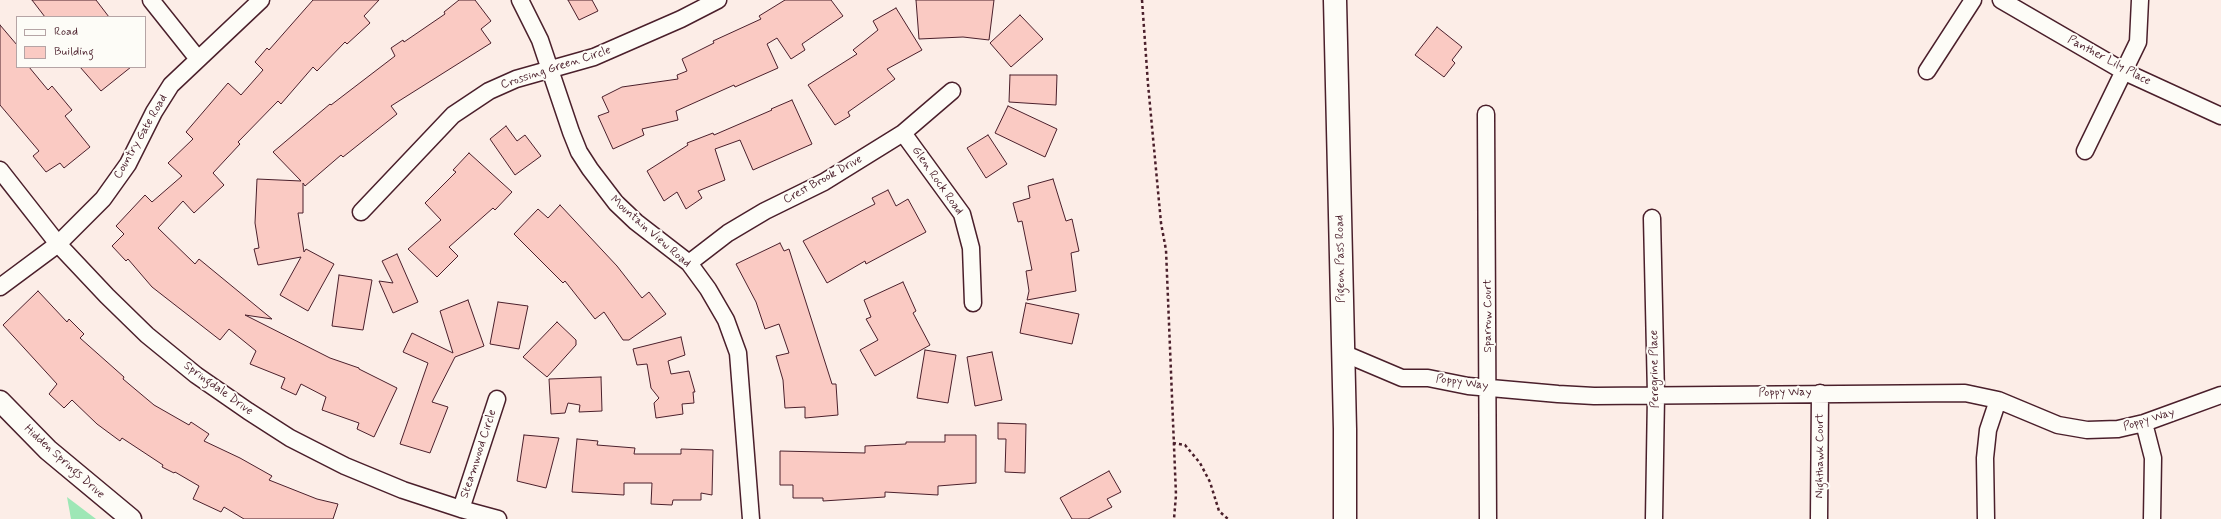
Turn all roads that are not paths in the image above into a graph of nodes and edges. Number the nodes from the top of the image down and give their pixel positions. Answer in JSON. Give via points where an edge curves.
{"nodes":[{"id":1,"x":151,"y":0,"type":"edge"},
{"id":2,"x":261,"y":0,"type":"edge"},
{"id":3,"x":520,"y":0,"type":"edge"},
{"id":4,"x":718,"y":0,"type":"edge"},
{"id":5,"x":1336,"y":0,"type":"edge"},
{"id":6,"x":1973,"y":0,"type":"edge"},
{"id":7,"x":2001,"y":0,"type":"edge"},
{"id":8,"x":2140,"y":0,"type":"edge"},
{"id":9,"x":198,"y":59,"type":"junction"},
{"id":10,"x":551,"y":70,"type":"junction"},
{"id":11,"x":1927,"y":71,"type":"dead end"},
{"id":12,"x":2125,"y":72,"type":"junction"},
{"id":13,"x":952,"y":91,"type":"dead end"},
{"id":14,"x":1486,"y":114,"type":"dead end"},
{"id":15,"x":2221,"y":116,"type":"edge"},
{"id":16,"x":903,"y":133,"type":"junction"},
{"id":17,"x":2085,"y":151,"type":"dead end"},
{"id":18,"x":0,"y":170,"type":"edge"},
{"id":19,"x":361,"y":212,"type":"dead end"},
{"id":20,"x":1652,"y":218,"type":"dead end"},
{"id":21,"x":58,"y":244,"type":"junction"},
{"id":22,"x":689,"y":263,"type":"junction"},
{"id":23,"x":0,"y":287,"type":"edge"},
{"id":24,"x":973,"y":303,"type":"dead end"},
{"id":25,"x":1343,"y":353,"type":"junction"},
{"id":26,"x":1488,"y":387,"type":"junction"},
{"id":27,"x":1820,"y":393,"type":"junction"},
{"id":28,"x":1656,"y":395,"type":"junction"},
{"id":29,"x":2221,"y":395,"type":"edge"},
{"id":30,"x":497,"y":399,"type":"dead end"},
{"id":31,"x":1998,"y":400,"type":"junction"},
{"id":32,"x":0,"y":401,"type":"edge"},
{"id":33,"x":2144,"y":423,"type":"junction"},
{"id":34,"x":461,"y":509,"type":"junction"},
{"id":35,"x":132,"y":519,"type":"edge"},
{"id":36,"x":498,"y":519,"type":"edge"},
{"id":37,"x":751,"y":519,"type":"edge"},
{"id":38,"x":1345,"y":519,"type":"edge"},
{"id":39,"x":1488,"y":519,"type":"edge"},
{"id":40,"x":1654,"y":519,"type":"edge"},
{"id":41,"x":1820,"y":519,"type":"edge"},
{"id":42,"x":1986,"y":519,"type":"edge"},
{"id":43,"x":2152,"y":519,"type":"edge"}],
"edges":[{"from":1,"to":9,"type":"street"},
{"from":2,"to":9,"type":"street","name":"Country Gate Road"},
{"from":3,"to":10,"type":"street","name":"Mountain View Road","via":[[540,40]]},
{"from":4,"to":10,"type":"street","name":"Crossing Green Circle","via":[[594,57]]},
{"from":5,"to":25,"type":"main road","name":"Pigeon Pass Road"},
{"from":6,"to":11,"type":"street"},
{"from":7,"to":12,"type":"street","name":"Panther Lily Place"},
{"from":8,"to":12,"type":"street","via":[[2138,42]]},
{"from":9,"to":21,"type":"street","name":"Country Gate Road","via":[[171,86],[154,112],[128,164],[103,199]]},
{"from":10,"to":19,"type":"street","name":"Crossing Green Circle","via":[[516,79],[470,102],[432,136]]},
{"from":10,"to":22,"type":"street","name":"Mountain View Road","via":[[580,152],[602,188],[636,222]]},
{"from":12,"to":15,"type":"street","name":"Panther Lily Place"},
{"from":12,"to":17,"type":"street"},
{"from":13,"to":16,"type":"street","name":"Crest Brook Drive"},
{"from":14,"to":26,"type":"street","name":"Sparrow Court"},
{"from":16,"to":22,"type":"street","name":"Crest Brook Drive","via":[[824,182],[765,211],[728,233]]},
{"from":16,"to":24,"type":"street","name":"Glen Rock Road","via":[[962,214],[971,248]]},
{"from":18,"to":21,"type":"street","name":"Springdale Drive"},
{"from":20,"to":28,"type":"street","name":"Peregrine Place"},
{"from":21,"to":23,"type":"street","name":"Country Gate Road"},
{"from":21,"to":34,"type":"street","name":"Springdale Drive","via":[[106,296],[147,335],[196,375],[248,411],[290,438],[345,466],[403,490]]},
{"from":22,"to":37,"type":"street","name":"Mountain View Road","via":[[726,320],[738,353]]},
{"from":25,"to":26,"type":"street","name":"Poppy Way","via":[[1402,378],[1428,378]]},
{"from":25,"to":38,"type":"main road","name":"Pigeon Pass Road"},
{"from":26,"to":28,"type":"street","name":"Poppy Way","via":[[1572,395]]},
{"from":26,"to":39,"type":"street","name":"Sparrow Court"},
{"from":27,"to":28,"type":"street","name":"Poppy Way"},
{"from":27,"to":31,"type":"street","name":"Poppy Way","via":[[1965,393]]},
{"from":27,"to":41,"type":"street","name":"Nighthawk Court"},
{"from":28,"to":40,"type":"street","name":"Peregrine Place"},
{"from":29,"to":33,"type":"street","name":"Poppy Way"},
{"from":30,"to":34,"type":"street","name":"Steamwood Circle"},
{"from":31,"to":33,"type":"street","name":"Poppy Way","via":[[2058,425],[2088,430],[2118,429]]},
{"from":31,"to":42,"type":"street","via":[[1988,430],[1985,458]]},
{"from":32,"to":35,"type":"street","name":"Hidden Springs Drive","via":[[48,450]]},
{"from":33,"to":43,"type":"street","via":[[2153,458]]},
{"from":34,"to":36,"type":"street","name":"Springdale Drive"}]}
